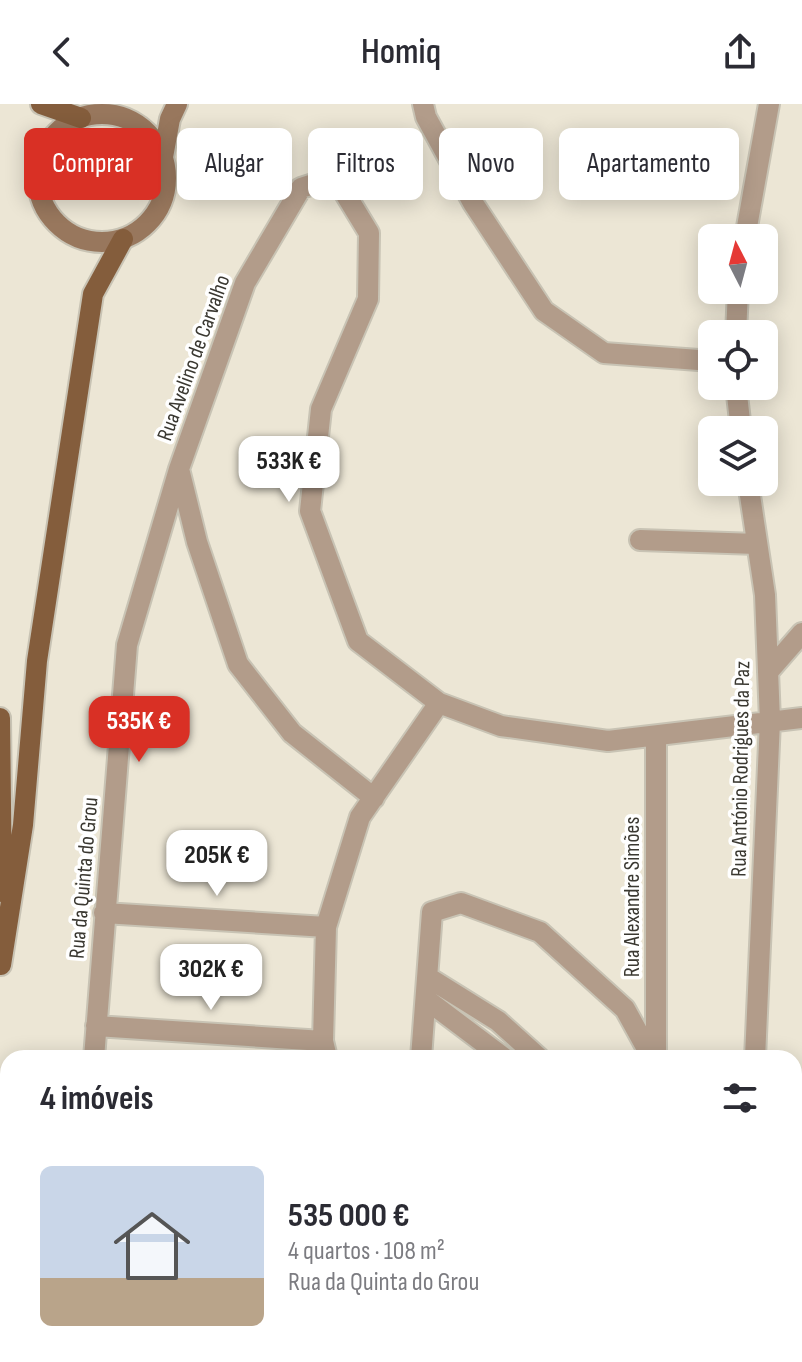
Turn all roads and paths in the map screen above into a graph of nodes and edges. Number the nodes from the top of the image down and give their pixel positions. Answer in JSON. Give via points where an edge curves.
{"nodes":[{"id":1,"x":41,"y":104,"type":"edge"},
{"id":2,"x":127,"y":104,"type":"edge"},
{"id":3,"x":177,"y":104,"type":"edge"},
{"id":4,"x":423,"y":104,"type":"edge"},
{"id":5,"x":769,"y":104,"type":"edge"},
{"id":6,"x":106,"y":114,"type":"junction"},
{"id":7,"x":81,"y":118,"type":"junction"},
{"id":8,"x":163,"y":157,"type":"junction"},
{"id":9,"x":748,"y":224,"type":"edge"},
{"id":10,"x":123,"y":239,"type":"junction"},
{"id":11,"x":698,"y":360,"type":"edge"},
{"id":12,"x":179,"y":469,"type":"junction"},
{"id":13,"x":750,"y":496,"type":"edge"},
{"id":14,"x":640,"y":540,"type":"dead end"},
{"id":15,"x":757,"y":544,"type":"junction"},
{"id":16,"x":802,"y":633,"type":"edge"},
{"id":17,"x":768,"y":672,"type":"junction"},
{"id":18,"x":439,"y":703,"type":"junction"},
{"id":19,"x":0,"y":718,"type":"edge"},
{"id":20,"x":802,"y":718,"type":"edge"},
{"id":21,"x":770,"y":721,"type":"junction"},
{"id":22,"x":656,"y":736,"type":"junction"},
{"id":23,"x":374,"y":798,"type":"junction"},
{"id":24,"x":104,"y":913,"type":"junction"},
{"id":25,"x":326,"y":927,"type":"junction"},
{"id":26,"x":1,"y":965,"type":"edge"},
{"id":27,"x":429,"y":978,"type":"junction"},
{"id":28,"x":0,"y":984,"type":"edge"},
{"id":29,"x":427,"y":1000,"type":"junction"},
{"id":30,"x":96,"y":1026,"type":"junction"},
{"id":31,"x":94,"y":1050,"type":"edge"},
{"id":32,"x":325,"y":1050,"type":"edge"},
{"id":33,"x":422,"y":1050,"type":"edge"},
{"id":34,"x":493,"y":1050,"type":"edge"},
{"id":35,"x":530,"y":1050,"type":"edge"},
{"id":36,"x":649,"y":1050,"type":"edge"},
{"id":37,"x":654,"y":1050,"type":"edge"},
{"id":38,"x":755,"y":1050,"type":"edge"}],
"edges":[{"from":1,"to":7,"type":"main road"},
{"from":2,"to":6,"type":"main road"},
{"from":3,"to":8,"type":"main road"},
{"from":4,"to":11,"type":"street","via":[[473,203],[544,311],[604,353]]},
{"from":5,"to":9,"type":"street"},
{"from":6,"to":7,"type":"main road"},
{"from":6,"to":8,"type":"main road","via":[[130,120],[150,136]]},
{"from":7,"to":10,"type":"main road","via":[[59,131],[44,151],[38,175],[41,199],[54,221],[74,236],[98,242]]},
{"from":8,"to":10,"type":"main road","via":[[166,182],[160,206],[145,226]]},
{"from":10,"to":26,"type":"main road","via":[[93,294],[37,661],[23,825]]},
{"from":12,"to":18,"type":"street","name":"Rua Avelino de Carvalho","via":[[245,283],[301,188],[335,177],[369,233],[368,299],[321,409],[310,511],[358,641]]},
{"from":12,"to":23,"type":"street","via":[[238,664],[292,733]]},
{"from":12,"to":24,"type":"street","name":"Rua da Quinta do Grou","via":[[127,645]]},
{"from":13,"to":15,"type":"street","name":"Rua António Rodrigues da Paz"},
{"from":14,"to":15,"type":"street"},
{"from":15,"to":17,"type":"street","name":"Rua António Rodrigues da Paz"},
{"from":16,"to":17,"type":"street"},
{"from":17,"to":21,"type":"street","name":"Rua António Rodrigues da Paz"},
{"from":18,"to":22,"type":"street","name":"Rua Avelino de Carvalho","via":[[501,726],[608,741]]},
{"from":18,"to":23,"type":"street"},
{"from":19,"to":26,"type":"main road"},
{"from":20,"to":21,"type":"street","name":"Rua Avelino de Carvalho"},
{"from":21,"to":22,"type":"street","name":"Rua Avelino de Carvalho"},
{"from":21,"to":38,"type":"street","name":"Rua António Rodrigues da Paz"},
{"from":22,"to":37,"type":"street","name":"Rua Alexandre Simões"},
{"from":23,"to":25,"type":"street","via":[[360,817]]},
{"from":24,"to":25,"type":"street"},
{"from":24,"to":30,"type":"street","name":"Rua da Quinta do Grou"},
{"from":25,"to":32,"type":"street"},
{"from":26,"to":28,"type":"main road"},
{"from":27,"to":29,"type":"street"},
{"from":27,"to":35,"type":"street","via":[[498,1021]]},
{"from":27,"to":36,"type":"street","via":[[432,912],[461,903],[540,932],[625,1009]]},
{"from":29,"to":33,"type":"street"},
{"from":29,"to":34,"type":"street"},
{"from":30,"to":31,"type":"street","name":"Rua da Quinta do Grou"},
{"from":30,"to":32,"type":"street"}]}
